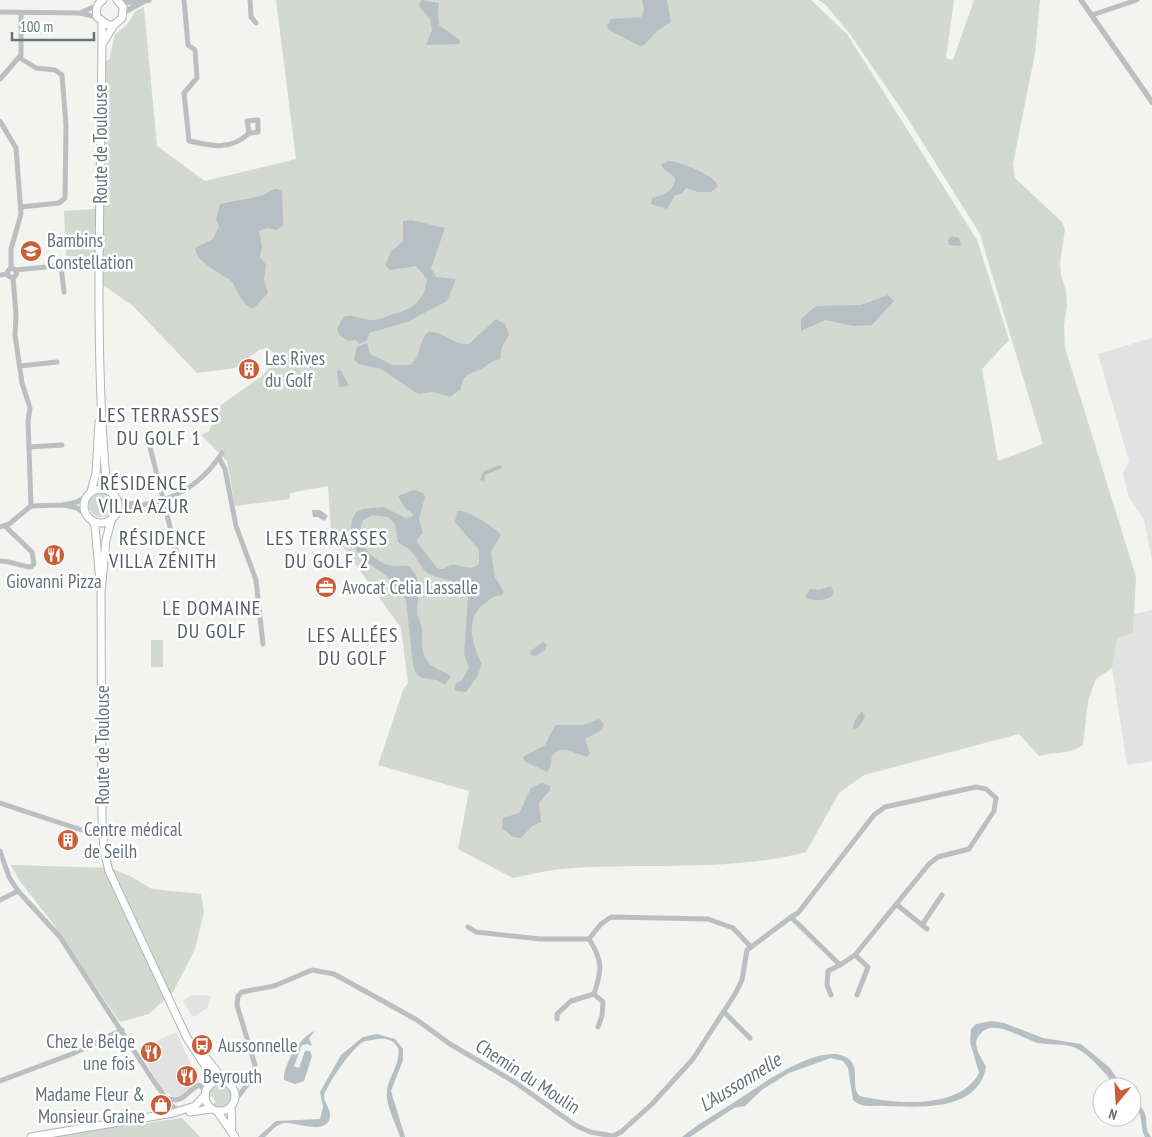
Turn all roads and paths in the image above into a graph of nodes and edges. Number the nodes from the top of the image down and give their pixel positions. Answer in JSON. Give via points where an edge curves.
{"nodes":[{"id":1,"x":184,"y":0,"type":"edge"},
{"id":2,"x":250,"y":0,"type":"edge"},
{"id":3,"x":1081,"y":0,"type":"edge"},
{"id":4,"x":1138,"y":0,"type":"edge"},
{"id":5,"x":119,"y":1,"type":"edge"},
{"id":6,"x":147,"y":1,"type":"edge"},
{"id":7,"x":101,"y":2,"type":"edge"},
{"id":8,"x":0,"y":12,"type":"edge"},
{"id":9,"x":21,"y":12,"type":"junction"},
{"id":10,"x":124,"y":12,"type":"junction"},
{"id":11,"x":79,"y":13,"type":"junction"},
{"id":12,"x":1092,"y":15,"type":"junction"},
{"id":13,"x":100,"y":20,"type":"junction"},
{"id":14,"x":256,"y":23,"type":"dead end"},
{"id":15,"x":114,"y":25,"type":"junction"},
{"id":16,"x":102,"y":44,"type":"junction"},
{"id":17,"x":20,"y":58,"type":"junction"},
{"id":18,"x":0,"y":80,"type":"edge"},
{"id":19,"x":1152,"y":102,"type":"edge"},
{"id":20,"x":0,"y":121,"type":"edge"},
{"id":21,"x":249,"y":133,"type":"dead end"},
{"id":22,"x":21,"y":207,"type":"junction"},
{"id":23,"x":14,"y":269,"type":"junction"},
{"id":24,"x":0,"y":275,"type":"edge"},
{"id":25,"x":10,"y":276,"type":"junction"},
{"id":26,"x":64,"y":292,"type":"dead end"},
{"id":27,"x":57,"y":362,"type":"dead end"},
{"id":28,"x":20,"y":366,"type":"junction"},
{"id":29,"x":101,"y":394,"type":"junction"},
{"id":30,"x":149,"y":443,"type":"dead end"},
{"id":31,"x":62,"y":445,"type":"dead end"},
{"id":32,"x":29,"y":447,"type":"junction"},
{"id":33,"x":222,"y":453,"type":"dead end"},
{"id":34,"x":218,"y":458,"type":"junction"},
{"id":35,"x":89,"y":494,"type":"junction"},
{"id":36,"x":113,"y":494,"type":"junction"},
{"id":37,"x":164,"y":499,"type":"junction"},
{"id":38,"x":63,"y":505,"type":"junction"},
{"id":39,"x":141,"y":505,"type":"junction"},
{"id":40,"x":31,"y":506,"type":"junction"},
{"id":41,"x":114,"y":517,"type":"junction"},
{"id":42,"x":90,"y":518,"type":"junction"},
{"id":43,"x":3,"y":526,"type":"edge"},
{"id":44,"x":0,"y":561,"type":"edge"},
{"id":45,"x":179,"y":563,"type":"dead end"},
{"id":46,"x":102,"y":593,"type":"junction"},
{"id":47,"x":263,"y":644,"type":"dead end"},
{"id":48,"x":0,"y":803,"type":"edge"},
{"id":49,"x":103,"y":837,"type":"junction"},
{"id":50,"x":0,"y":851,"type":"edge"},
{"id":51,"x":18,"y":891,"type":"junction"},
{"id":52,"x":942,"y":895,"type":"dead end"},
{"id":53,"x":0,"y":900,"type":"edge"},
{"id":54,"x":896,"y":904,"type":"junction"},
{"id":55,"x":792,"y":917,"type":"junction"},
{"id":56,"x":922,"y":925,"type":"junction"},
{"id":57,"x":468,"y":927,"type":"dead end"},
{"id":58,"x":927,"y":929,"type":"dead end"},
{"id":59,"x":589,"y":939,"type":"junction"},
{"id":60,"x":751,"y":947,"type":"junction"},
{"id":61,"x":855,"y":955,"type":"junction"},
{"id":62,"x":840,"y":965,"type":"junction"},
{"id":63,"x":594,"y":994,"type":"junction"},
{"id":64,"x":831,"y":995,"type":"dead end"},
{"id":65,"x":857,"y":995,"type":"dead end"},
{"id":66,"x":724,"y":1012,"type":"junction"},
{"id":67,"x":557,"y":1019,"type":"dead end"},
{"id":68,"x":598,"y":1027,"type":"dead end"},
{"id":69,"x":122,"y":1030,"type":"junction"},
{"id":70,"x":184,"y":1030,"type":"junction"},
{"id":71,"x":750,"y":1038,"type":"dead end"},
{"id":72,"x":255,"y":1070,"type":"junction"},
{"id":73,"x":0,"y":1082,"type":"edge"},
{"id":74,"x":227,"y":1083,"type":"junction"},
{"id":75,"x":207,"y":1091,"type":"junction"},
{"id":76,"x":166,"y":1098,"type":"junction"},
{"id":77,"x":236,"y":1099,"type":"junction"},
{"id":78,"x":231,"y":1107,"type":"junction"},
{"id":79,"x":214,"y":1110,"type":"junction"},
{"id":80,"x":180,"y":1111,"type":"junction"},
{"id":81,"x":151,"y":1118,"type":"junction"},
{"id":82,"x":235,"y":1136,"type":"edge"},
{"id":83,"x":31,"y":1137,"type":"edge"}],
"edges":[{"from":1,"to":21,"type":"street","via":[[188,45],[195,50],[198,78],[184,92],[189,141],[215,146],[240,143]]},
{"from":2,"to":14,"type":"street","via":[[251,17]]},
{"from":3,"to":12,"type":"street"},
{"from":4,"to":12,"type":"street"},
{"from":5,"to":6,"type":"street"},
{"from":5,"to":10,"type":"main road"},
{"from":6,"to":10,"type":"street"},
{"from":7,"to":11,"type":"street"},
{"from":7,"to":13,"type":"main road","name":"Route de Toulouse"},
{"from":8,"to":9,"type":"street"},
{"from":9,"to":11,"type":"street"},
{"from":9,"to":17,"type":"street"},
{"from":10,"to":15,"type":"main road"},
{"from":11,"to":13,"type":"street"},
{"from":12,"to":19,"type":"street"},
{"from":13,"to":15,"type":"main road"},
{"from":13,"to":16,"type":"main road","name":"Route de Toulouse"},
{"from":15,"to":16,"type":"main road"},
{"from":16,"to":29,"type":"main road","name":"Route de Toulouse"},
{"from":17,"to":18,"type":"street"},
{"from":17,"to":22,"type":"street","via":[[36,68],[55,70],[62,75],[66,125],[64,198],[59,203]]},
{"from":20,"to":22,"type":"street","via":[[16,148]]},
{"from":22,"to":23,"type":"street","via":[[11,248]]},
{"from":23,"to":25,"type":"street"},
{"from":23,"to":26,"type":"street","via":[[63,265]]},
{"from":24,"to":25,"type":"street"},
{"from":25,"to":28,"type":"street"},
{"from":27,"to":28,"type":"street"},
{"from":28,"to":32,"type":"street","via":[[30,408]]},
{"from":29,"to":35,"type":"main road","name":"Route de Toulouse","via":[[96,473]]},
{"from":29,"to":36,"type":"main road","name":"Route de Toulouse","via":[[106,480]]},
{"from":30,"to":37,"type":"street"},
{"from":31,"to":32,"type":"street"},
{"from":32,"to":40,"type":"street"},
{"from":33,"to":34,"type":"street"},
{"from":34,"to":37,"type":"street","via":[[194,485]]},
{"from":34,"to":47,"type":"street","via":[[225,469],[236,526],[256,580]]},
{"from":35,"to":36,"type":"main road","via":[[103,489]]},
{"from":35,"to":38,"type":"street","via":[[77,502]]},
{"from":35,"to":42,"type":"main road","via":[[84,504]]},
{"from":36,"to":39,"type":"street","via":[[125,503]]},
{"from":36,"to":41,"type":"main road","via":[[118,508]]},
{"from":37,"to":39,"type":"street"},
{"from":37,"to":45,"type":"street"},
{"from":38,"to":40,"type":"street"},
{"from":38,"to":42,"type":"street","via":[[77,508]]},
{"from":39,"to":41,"type":"street","via":[[127,508]]},
{"from":40,"to":43,"type":"street"},
{"from":41,"to":42,"type":"main road","via":[[105,522]]},
{"from":41,"to":46,"type":"main road","name":"Route de Toulouse","via":[[106,540]]},
{"from":42,"to":46,"type":"main road","name":"Route de Toulouse","via":[[95,526]]},
{"from":43,"to":44,"type":"street","via":[[32,552],[34,564],[31,567],[18,566]]},
{"from":46,"to":49,"type":"main road","name":"Route de Toulouse"},
{"from":48,"to":49,"type":"street"},
{"from":49,"to":70,"type":"main road","name":"Route de Toulouse","via":[[106,860],[115,884]]},
{"from":50,"to":51,"type":"street"},
{"from":51,"to":53,"type":"street"},
{"from":51,"to":69,"type":"street","via":[[60,936]]},
{"from":52,"to":56,"type":"street"},
{"from":54,"to":55,"type":"street","via":[[933,860],[969,849],[997,805],[996,798],[986,789],[976,787],[886,807],[863,827],[845,854]]},
{"from":54,"to":56,"type":"street"},
{"from":54,"to":61,"type":"street"},
{"from":55,"to":60,"type":"street"},
{"from":55,"to":62,"type":"street"},
{"from":56,"to":58,"type":"street"},
{"from":57,"to":59,"type":"street","via":[[476,932],[540,939]]},
{"from":59,"to":60,"type":"street","via":[[611,917],[708,918],[733,928]]},
{"from":59,"to":63,"type":"street","via":[[599,955],[600,974]]},
{"from":60,"to":66,"type":"street","name":"Chemin du Moulin","via":[[744,955],[742,980]]},
{"from":61,"to":62,"type":"street"},
{"from":61,"to":65,"type":"street","via":[[868,967]]},
{"from":62,"to":64,"type":"street","via":[[828,971],[827,985]]},
{"from":63,"to":67,"type":"street","via":[[571,1001],[557,1014]]},
{"from":63,"to":68,"type":"street","via":[[603,1002]]},
{"from":66,"to":71,"type":"street"},
{"from":66,"to":72,"type":"street","name":"Chemin du Moulin","via":[[678,1076],[622,1132],[613,1136],[590,1132],[575,1125],[417,1020],[319,969],[274,986],[242,992],[238,996],[237,1005],[255,1060]]},
{"from":69,"to":73,"type":"street"},
{"from":69,"to":76,"type":"street"},
{"from":70,"to":74,"type":"main road","name":"Route de Toulouse"},
{"from":70,"to":75,"type":"main road","name":"Route de Toulouse","via":[[208,1070]]},
{"from":72,"to":74,"type":"street","via":[[245,1080]]},
{"from":72,"to":77,"type":"street","via":[[254,1077]]},
{"from":74,"to":75,"type":"main road","via":[[217,1082]]},
{"from":74,"to":77,"type":"main road","via":[[234,1090]]},
{"from":75,"to":76,"type":"street","via":[[199,1085],[181,1099]]},
{"from":75,"to":79,"type":"main road","via":[[206,1103]]},
{"from":75,"to":80,"type":"main road","via":[[195,1106]]},
{"from":76,"to":80,"type":"street"},
{"from":77,"to":78,"type":"main road"},
{"from":78,"to":79,"type":"main road","via":[[225,1111]]},
{"from":78,"to":82,"type":"main road","via":[[230,1120]]},
{"from":79,"to":81,"type":"main road","via":[[200,1109]]},
{"from":79,"to":82,"type":"main road"},
{"from":80,"to":81,"type":"main road"},
{"from":81,"to":83,"type":"main road"}]}
